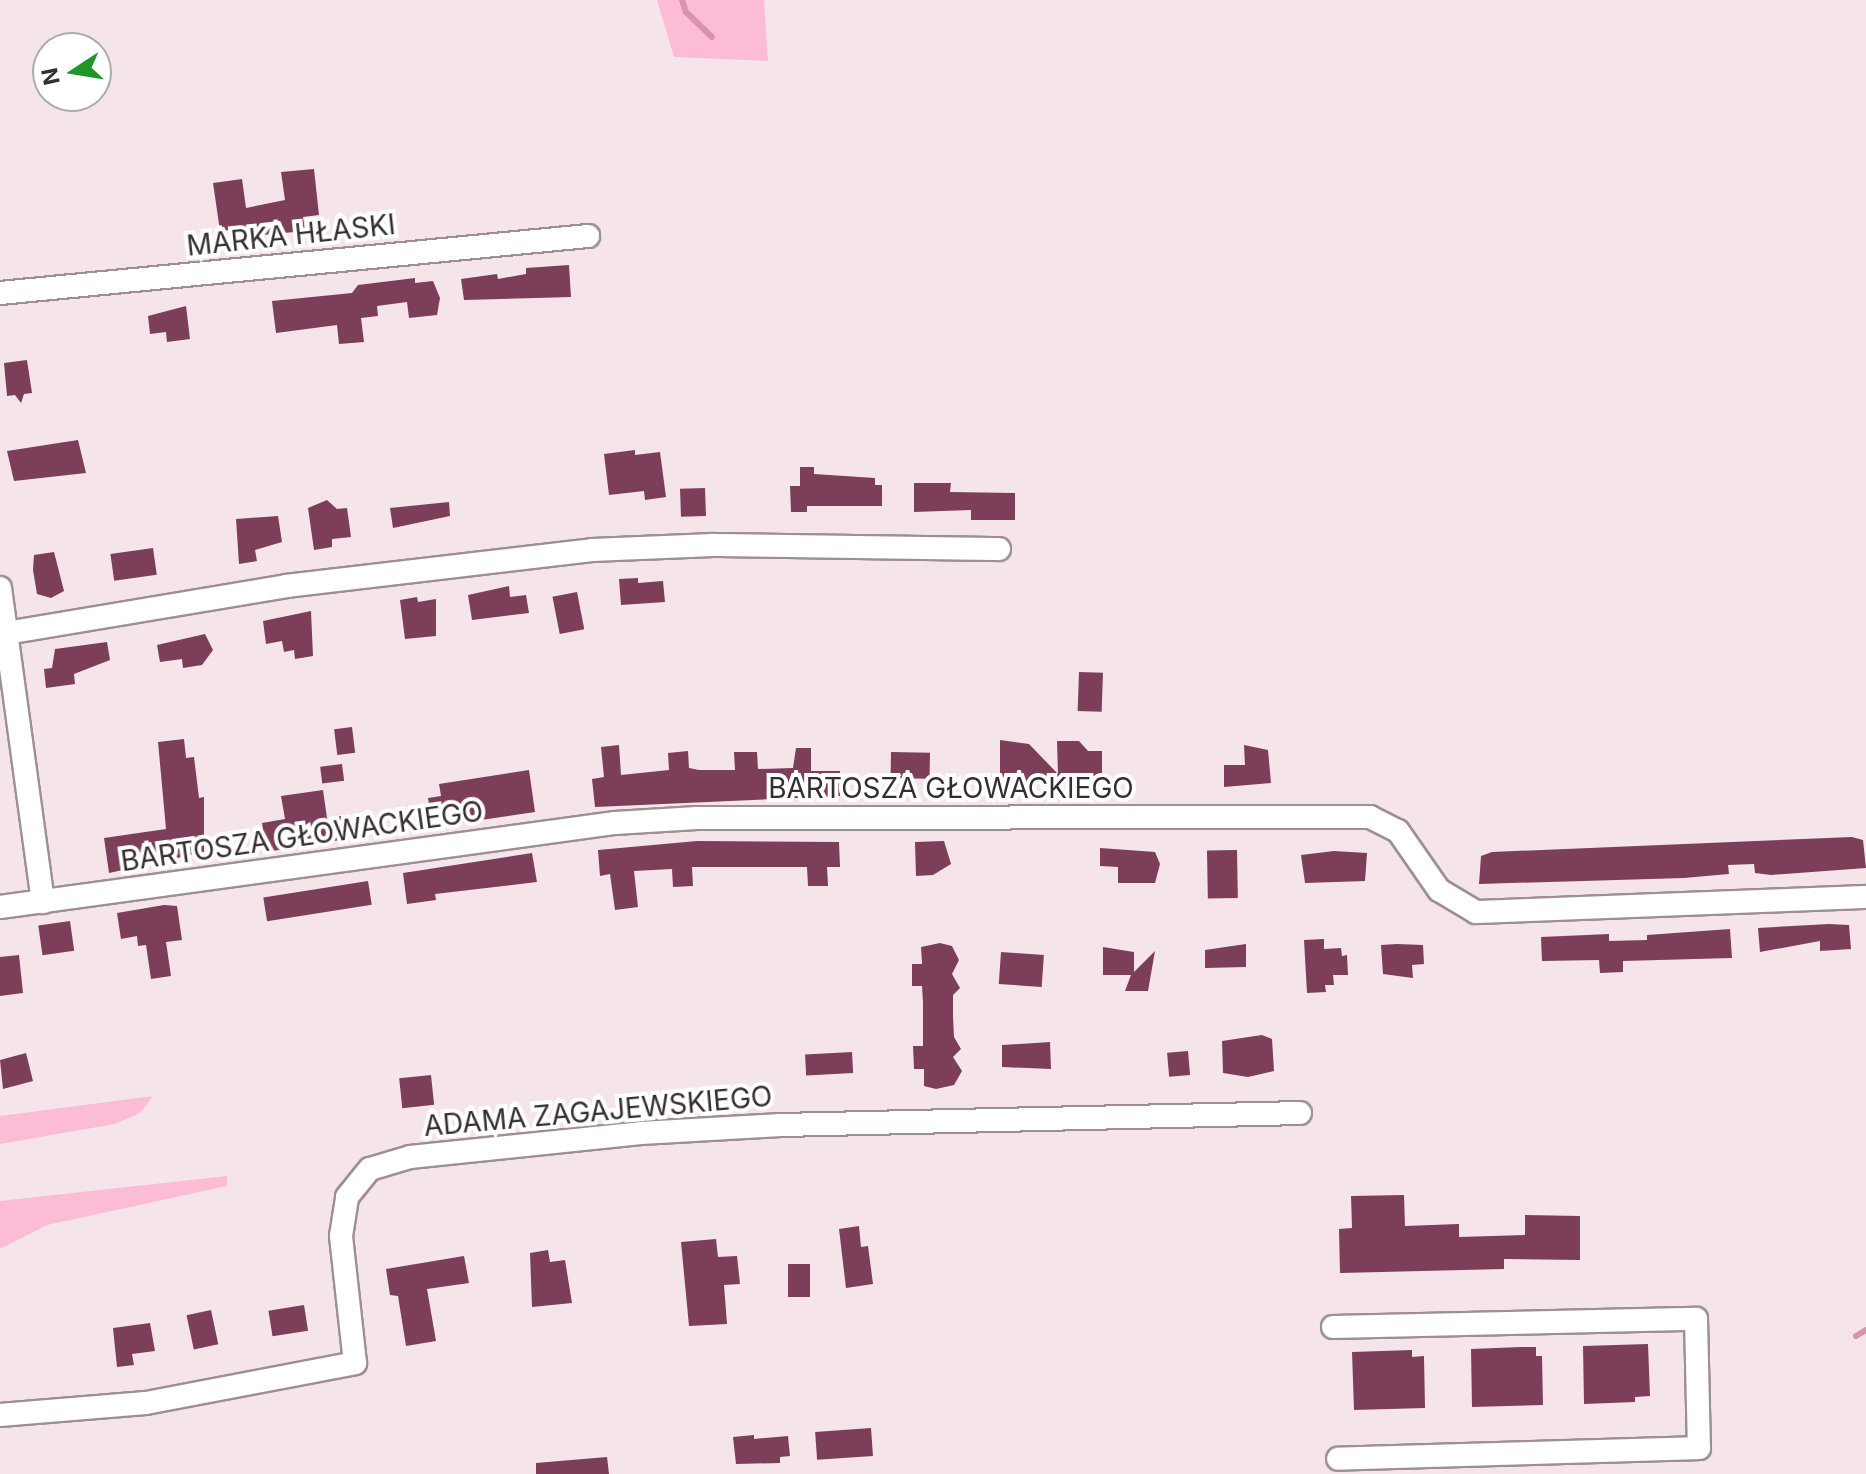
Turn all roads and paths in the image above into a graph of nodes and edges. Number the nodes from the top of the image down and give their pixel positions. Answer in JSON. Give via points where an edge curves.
{"nodes":[{"id":1,"x":588,"y":236,"type":"dead end"},
{"id":2,"x":0,"y":293,"type":"edge"},
{"id":3,"x":999,"y":549,"type":"dead end"},
{"id":4,"x":0,"y":588,"type":"edge"},
{"id":5,"x":6,"y":633,"type":"junction"},
{"id":6,"x":1866,"y":897,"type":"edge"},
{"id":7,"x":43,"y":902,"type":"junction"},
{"id":8,"x":0,"y":907,"type":"edge"},
{"id":9,"x":1300,"y":1113,"type":"dead end"},
{"id":10,"x":1333,"y":1327,"type":"dead end"},
{"id":11,"x":0,"y":1415,"type":"edge"},
{"id":12,"x":1338,"y":1459,"type":"dead end"}],
"edges":[{"from":1,"to":2,"type":"street","name":"MARKA HŁASKI"},
{"from":3,"to":5,"type":"street","via":[[713,545],[592,550],[286,586]]},
{"from":4,"to":5,"type":"street"},
{"from":5,"to":7,"type":"street"},
{"from":6,"to":7,"type":"street","name":"BARTOSZA GŁOWACKIEGO","via":[[1476,912],[1439,890],[1398,831],[1370,817],[712,818],[615,823]]},
{"from":7,"to":8,"type":"street","name":"BARTOSZA GŁOWACKIEGO"},
{"from":9,"to":11,"type":"street","name":"ADAMA ZAGAJEWSKIEGO","via":[[781,1125],[641,1133],[410,1157],[370,1169],[347,1197],[341,1236],[355,1363],[146,1403]]},
{"from":10,"to":12,"type":"street","via":[[1696,1319],[1699,1448]]}]}
